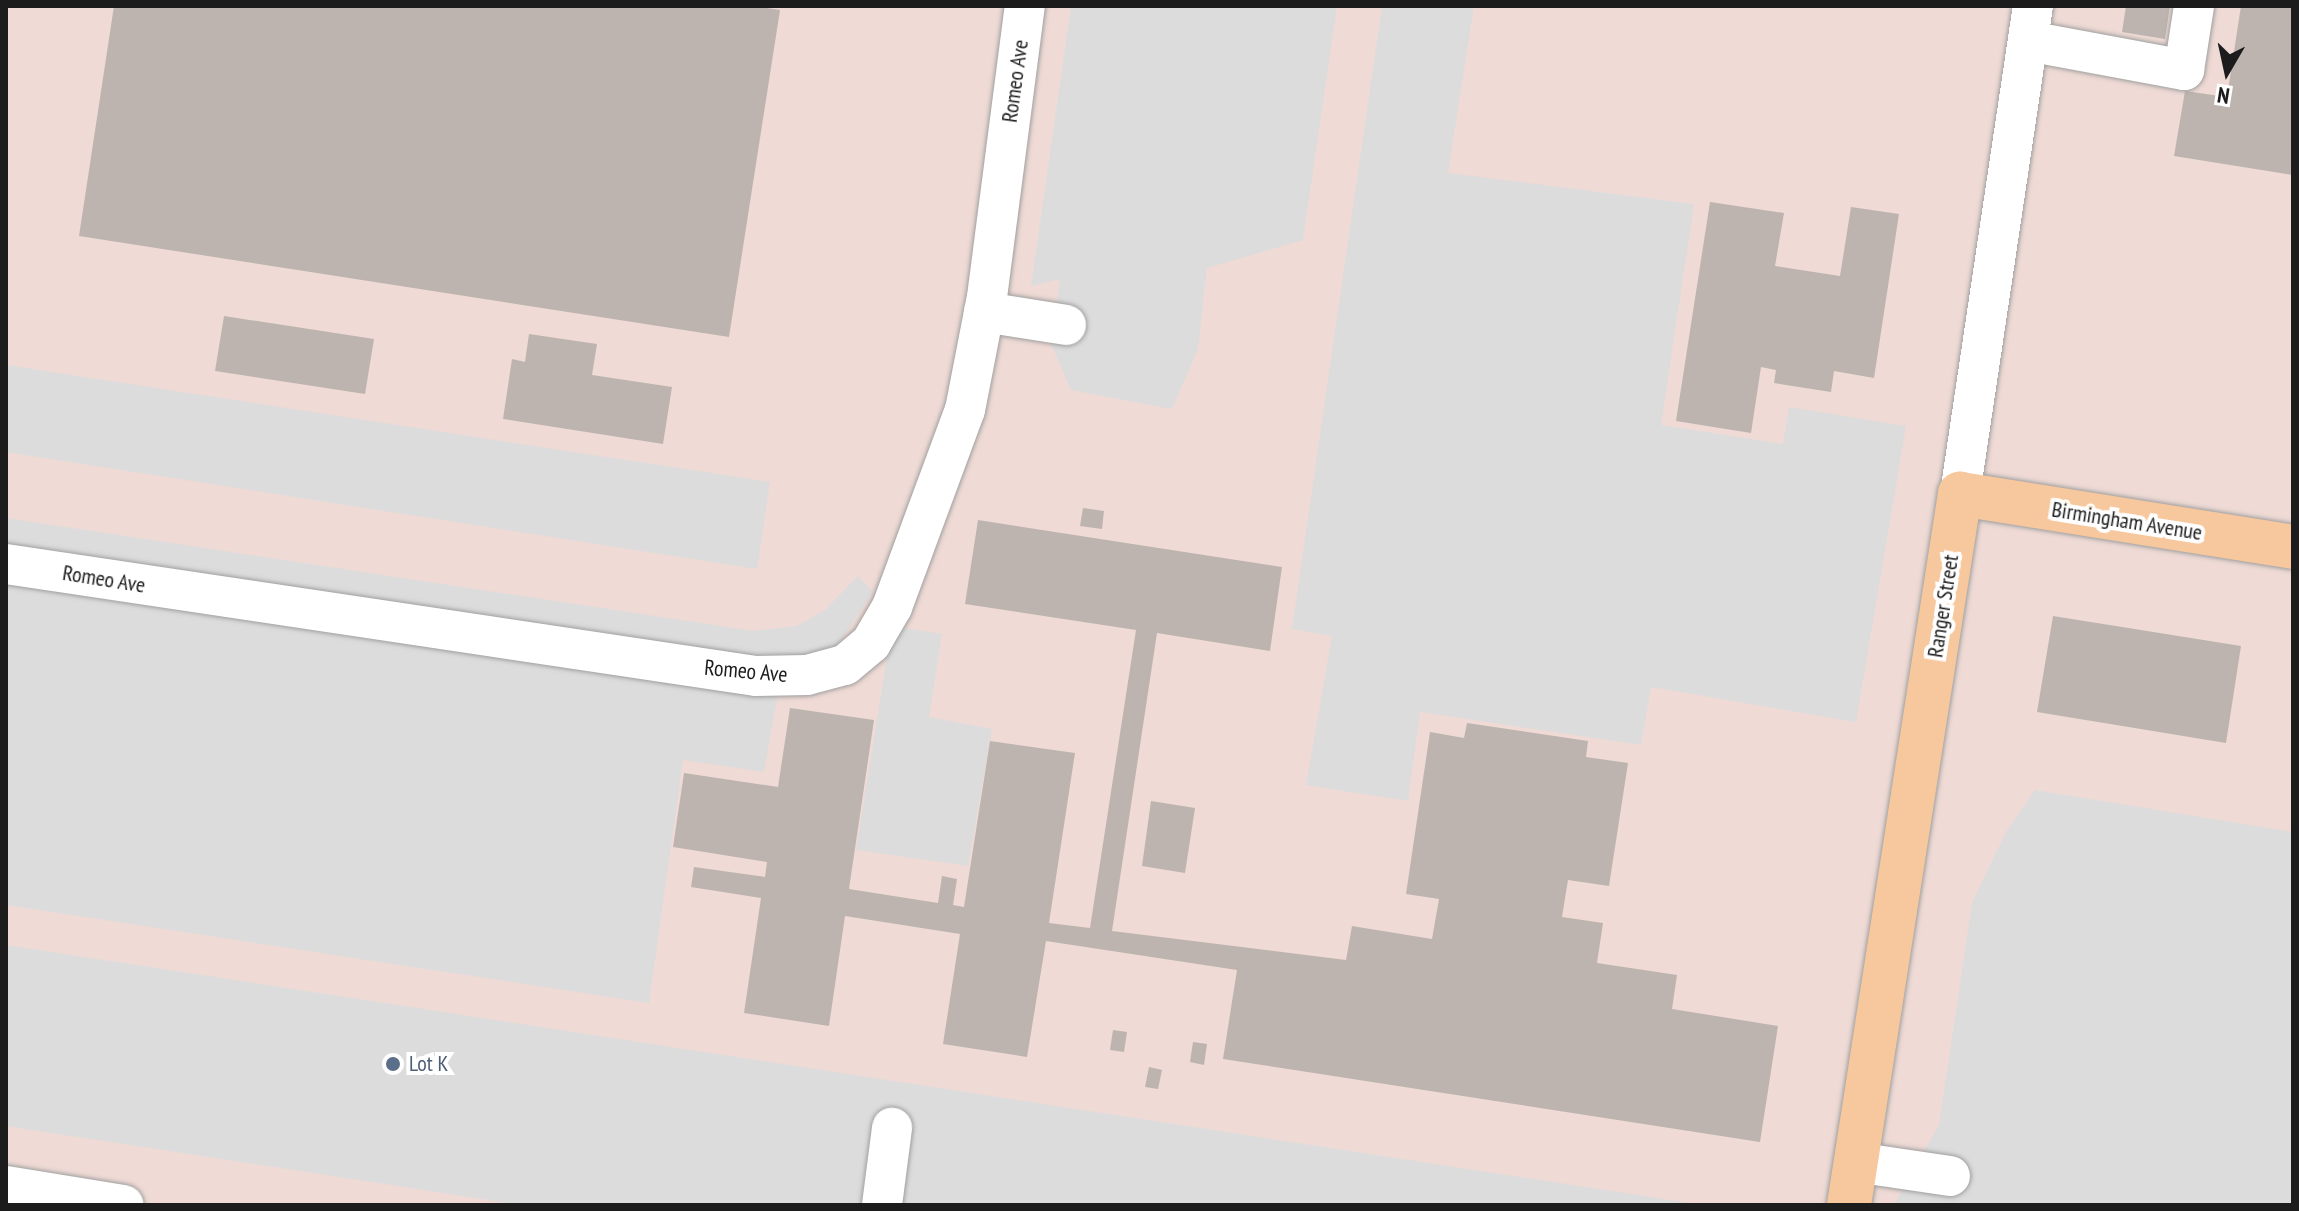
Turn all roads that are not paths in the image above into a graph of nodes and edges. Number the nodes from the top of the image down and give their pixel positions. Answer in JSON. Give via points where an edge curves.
{"nodes":[{"id":1,"x":1025,"y":6,"type":"edge"},
{"id":2,"x":2194,"y":6,"type":"edge"},
{"id":3,"x":2030,"y":23,"type":"edge"},
{"id":4,"x":984,"y":312,"type":"junction"},
{"id":5,"x":1066,"y":325,"type":"dead end"},
{"id":6,"x":1960,"y":494,"type":"junction"},
{"id":7,"x":2293,"y":547,"type":"edge"},
{"id":8,"x":6,"y":564,"type":"edge"},
{"id":9,"x":892,"y":1128,"type":"dead end"},
{"id":10,"x":1855,"y":1162,"type":"junction"},
{"id":11,"x":1950,"y":1176,"type":"dead end"},
{"id":12,"x":6,"y":1186,"type":"edge"},
{"id":13,"x":123,"y":1205,"type":"edge"},
{"id":14,"x":882,"y":1205,"type":"edge"},
{"id":15,"x":1849,"y":1205,"type":"edge"}],
"edges":[{"from":1,"to":4,"type":"street","name":"Romeo Ave"},
{"from":2,"to":3,"type":"street","via":[[2184,70]]},
{"from":3,"to":6,"type":"street","name":"Ranger Street"},
{"from":4,"to":5,"type":"street"},
{"from":4,"to":8,"type":"street","name":"Romeo Ave","via":[[965,410],[892,607],[871,643],[845,665],[807,675],[756,676]]},
{"from":6,"to":7,"type":"main road","name":"Birmingham Avenue"},
{"from":6,"to":10,"type":"main road","name":"Ranger Street"},
{"from":9,"to":14,"type":"street"},
{"from":10,"to":11,"type":"street"},
{"from":10,"to":15,"type":"main road","name":"Ranger Street"},
{"from":12,"to":13,"type":"street"}]}
